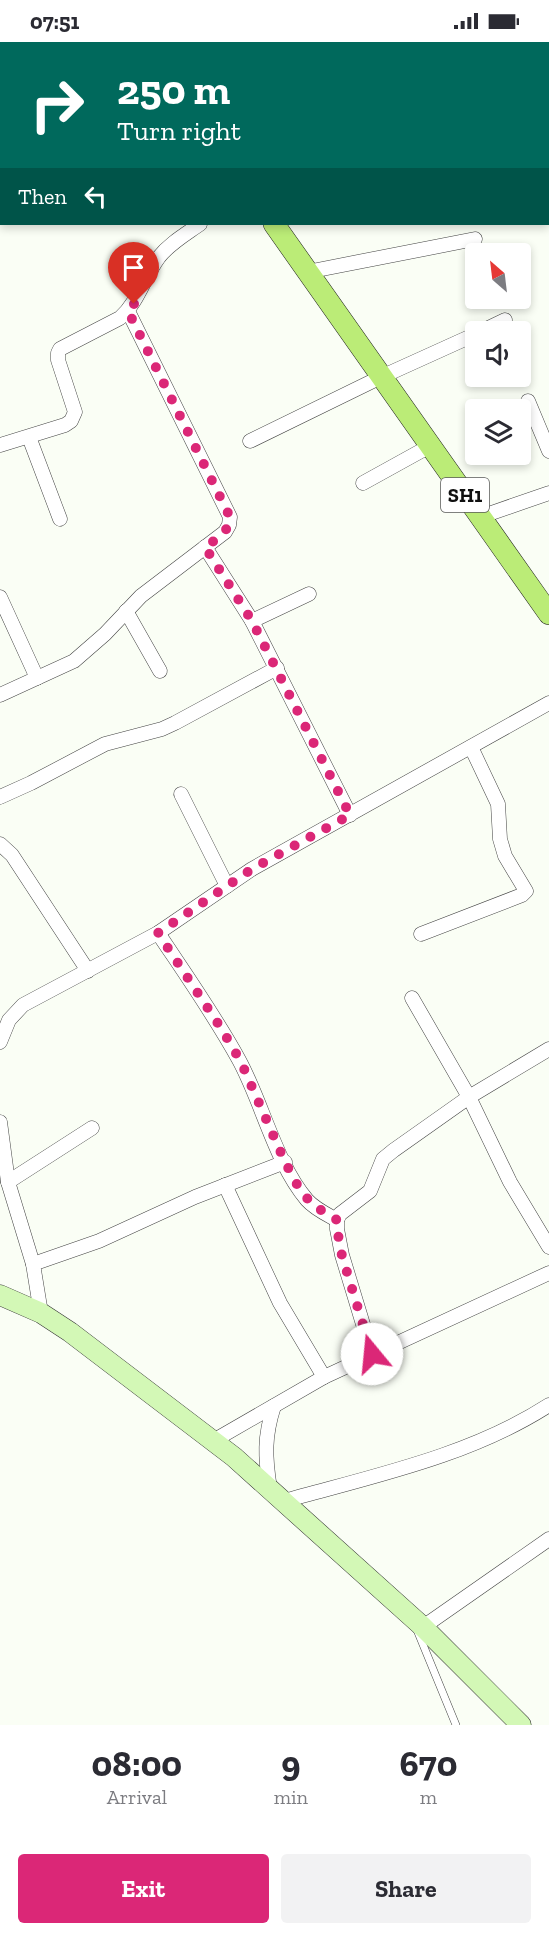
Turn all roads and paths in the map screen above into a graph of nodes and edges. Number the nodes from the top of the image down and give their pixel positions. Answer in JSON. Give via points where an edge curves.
{"nodes":[{"id":1,"x":199,"y":225,"type":"edge"},
{"id":2,"x":275,"y":225,"type":"edge"},
{"id":3,"x":475,"y":239,"type":"dead end"},
{"id":4,"x":307,"y":272,"type":"junction"},
{"id":5,"x":128,"y":311,"type":"junction"},
{"id":6,"x":465,"y":339,"type":"edge"},
{"id":7,"x":381,"y":377,"type":"junction"},
{"id":8,"x":531,"y":408,"type":"edge"},
{"id":9,"x":29,"y":437,"type":"junction"},
{"id":10,"x":250,"y":441,"type":"dead end"},
{"id":11,"x":0,"y":445,"type":"edge"},
{"id":12,"x":430,"y":446,"type":"junction"},
{"id":13,"x":549,"y":451,"type":"edge"},
{"id":14,"x":363,"y":483,"type":"dead end"},
{"id":15,"x":549,"y":493,"type":"edge"},
{"id":16,"x":480,"y":517,"type":"junction"},
{"id":17,"x":60,"y":519,"type":"dead end"},
{"id":18,"x":205,"y":547,"type":"junction"},
{"id":19,"x":309,"y":594,"type":"dead end"},
{"id":20,"x":0,"y":597,"type":"edge"},
{"id":21,"x":126,"y":611,"type":"junction"},
{"id":22,"x":549,"y":614,"type":"edge"},
{"id":23,"x":252,"y":621,"type":"junction"},
{"id":24,"x":277,"y":668,"type":"junction"},
{"id":25,"x":160,"y":672,"type":"dead end"},
{"id":26,"x":37,"y":678,"type":"junction"},
{"id":27,"x":0,"y":695,"type":"edge"},
{"id":28,"x":549,"y":703,"type":"edge"},
{"id":29,"x":471,"y":747,"type":"junction"},
{"id":30,"x":181,"y":794,"type":"dead end"},
{"id":31,"x":0,"y":797,"type":"edge"},
{"id":32,"x":350,"y":815,"type":"junction"},
{"id":33,"x":0,"y":844,"type":"edge"},
{"id":34,"x":227,"y":886,"type":"junction"},
{"id":35,"x":158,"y":933,"type":"junction"},
{"id":36,"x":422,"y":934,"type":"dead end"},
{"id":37,"x":88,"y":971,"type":"junction"},
{"id":38,"x":412,"y":998,"type":"dead end"},
{"id":39,"x":0,"y":1042,"type":"edge"},
{"id":40,"x":549,"y":1049,"type":"edge"},
{"id":41,"x":469,"y":1097,"type":"junction"},
{"id":42,"x":0,"y":1122,"type":"edge"},
{"id":43,"x":92,"y":1128,"type":"dead end"},
{"id":44,"x":285,"y":1162,"type":"junction"},
{"id":45,"x":8,"y":1182,"type":"junction"},
{"id":46,"x":225,"y":1185,"type":"junction"},
{"id":47,"x":337,"y":1220,"type":"junction"},
{"id":48,"x":549,"y":1247,"type":"edge"},
{"id":49,"x":33,"y":1264,"type":"junction"},
{"id":50,"x":549,"y":1273,"type":"edge"},
{"id":51,"x":0,"y":1295,"type":"edge"},
{"id":52,"x":42,"y":1313,"type":"junction"},
{"id":53,"x":372,"y":1354,"type":"junction"},
{"id":54,"x":324,"y":1377,"type":"junction"},
{"id":55,"x":549,"y":1404,"type":"edge"},
{"id":56,"x":274,"y":1406,"type":"junction"},
{"id":57,"x":213,"y":1441,"type":"junction"},
{"id":58,"x":277,"y":1495,"type":"junction"},
{"id":59,"x":549,"y":1539,"type":"edge"},
{"id":60,"x":418,"y":1622,"type":"junction"},
{"id":61,"x":456,"y":1725,"type":"edge"},
{"id":62,"x":521,"y":1725,"type":"edge"}],
"edges":[{"from":1,"to":5,"type":"street","via":[[158,258]]},
{"from":2,"to":4,"type":"main road","number":"SH1"},
{"from":3,"to":4,"type":"street"},
{"from":4,"to":7,"type":"main road","number":"SH1"},
{"from":5,"to":9,"type":"street","via":[[60,349],[58,360],[75,412],[64,425]]},
{"from":5,"to":18,"type":"street","via":[[230,517],[225,532]]},
{"from":6,"to":7,"type":"street"},
{"from":7,"to":10,"type":"street"},
{"from":7,"to":12,"type":"main road","number":"SH1"},
{"from":8,"to":13,"type":"street"},
{"from":9,"to":11,"type":"street"},
{"from":9,"to":17,"type":"street"},
{"from":12,"to":14,"type":"street"},
{"from":12,"to":16,"type":"main road","number":"SH1"},
{"from":15,"to":16,"type":"street"},
{"from":16,"to":22,"type":"main road","number":"SH1"},
{"from":18,"to":21,"type":"street"},
{"from":18,"to":23,"type":"street"},
{"from":19,"to":23,"type":"street"},
{"from":20,"to":26,"type":"street"},
{"from":21,"to":25,"type":"street"},
{"from":21,"to":26,"type":"street","via":[[74,661]]},
{"from":23,"to":24,"type":"street"},
{"from":24,"to":31,"type":"street","via":[[162,729],[105,744]]},
{"from":24,"to":32,"type":"street"},
{"from":26,"to":27,"type":"street"},
{"from":28,"to":29,"type":"street"},
{"from":29,"to":32,"type":"street"},
{"from":29,"to":36,"type":"street","via":[[498,804],[505,856],[526,891]]},
{"from":30,"to":34,"type":"street"},
{"from":32,"to":34,"type":"street"},
{"from":33,"to":37,"type":"street","via":[[12,855]]},
{"from":34,"to":35,"type":"street"},
{"from":35,"to":37,"type":"street"},
{"from":35,"to":44,"type":"street","via":[[241,1062]]},
{"from":37,"to":39,"type":"street","via":[[23,1005],[9,1020]]},
{"from":38,"to":41,"type":"street"},
{"from":40,"to":41,"type":"street"},
{"from":41,"to":47,"type":"street","via":[[383,1159],[370,1191]]},
{"from":41,"to":48,"type":"street","via":[[510,1182]]},
{"from":42,"to":45,"type":"street"},
{"from":43,"to":45,"type":"street"},
{"from":44,"to":46,"type":"street"},
{"from":44,"to":47,"type":"street","via":[[307,1200]]},
{"from":45,"to":49,"type":"street"},
{"from":46,"to":49,"type":"street","via":[[99,1241]]},
{"from":46,"to":54,"type":"street","via":[[280,1303]]},
{"from":47,"to":53,"type":"street","via":[[342,1256]]},
{"from":49,"to":52,"type":"street"},
{"from":50,"to":53,"type":"street"},
{"from":51,"to":52,"type":"street"},
{"from":52,"to":57,"type":"street"},
{"from":53,"to":54,"type":"street"},
{"from":54,"to":56,"type":"street"},
{"from":55,"to":58,"type":"street","via":[[502,1432],[453,1451]]},
{"from":56,"to":57,"type":"street"},
{"from":56,"to":58,"type":"street","via":[[265,1443]]},
{"from":57,"to":58,"type":"street"},
{"from":58,"to":60,"type":"street"},
{"from":59,"to":60,"type":"street"},
{"from":60,"to":61,"type":"lane"},
{"from":60,"to":62,"type":"street"}]}
